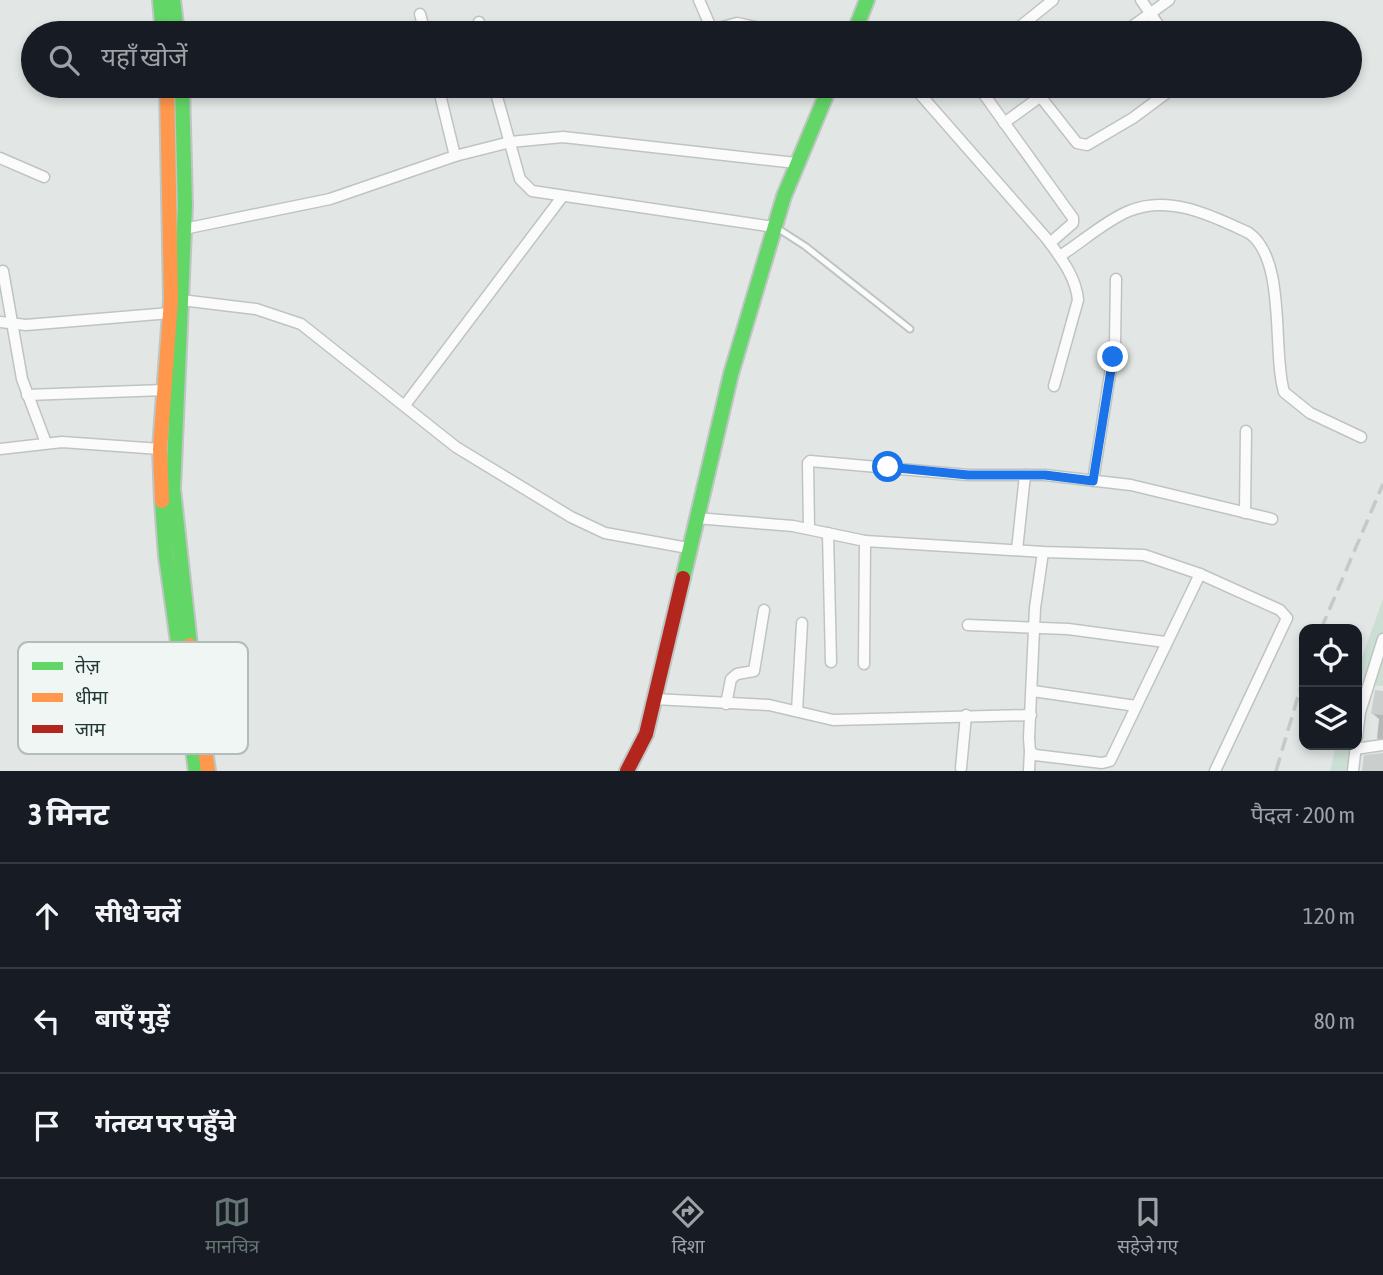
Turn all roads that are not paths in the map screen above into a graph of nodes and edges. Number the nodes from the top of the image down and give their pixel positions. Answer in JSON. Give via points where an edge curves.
{"nodes":[{"id":1,"x":160,"y":0,"type":"edge"},
{"id":2,"x":173,"y":0,"type":"edge"},
{"id":3,"x":699,"y":0,"type":"edge"},
{"id":4,"x":867,"y":0,"type":"edge"},
{"id":5,"x":1053,"y":0,"type":"edge"},
{"id":6,"x":1141,"y":0,"type":"edge"},
{"id":7,"x":1169,"y":0,"type":"edge"},
{"id":8,"x":1151,"y":12,"type":"junction"},
{"id":9,"x":420,"y":14,"type":"dead end"},
{"id":10,"x":162,"y":21,"type":"edge"},
{"id":11,"x":176,"y":21,"type":"edge"},
{"id":12,"x":422,"y":21,"type":"edge"},
{"id":13,"x":704,"y":21,"type":"edge"},
{"id":14,"x":859,"y":21,"type":"edge"},
{"id":15,"x":1027,"y":21,"type":"edge"},
{"id":16,"x":1139,"y":21,"type":"edge"},
{"id":17,"x":1157,"y":21,"type":"edge"},
{"id":18,"x":167,"y":98,"type":"edge"},
{"id":19,"x":182,"y":98,"type":"edge"},
{"id":20,"x":441,"y":98,"type":"edge"},
{"id":21,"x":497,"y":98,"type":"edge"},
{"id":22,"x":825,"y":98,"type":"edge"},
{"id":23,"x":923,"y":98,"type":"edge"},
{"id":24,"x":986,"y":98,"type":"edge"},
{"id":25,"x":1038,"y":98,"type":"edge"},
{"id":26,"x":1040,"y":98,"type":"edge"},
{"id":27,"x":1160,"y":98,"type":"edge"},
{"id":28,"x":1004,"y":123,"type":"junction"},
{"id":29,"x":510,"y":142,"type":"junction"},
{"id":30,"x":455,"y":156,"type":"junction"},
{"id":31,"x":0,"y":158,"type":"edge"},
{"id":32,"x":796,"y":163,"type":"junction"},
{"id":33,"x":44,"y":177,"type":"dead end"},
{"id":34,"x":562,"y":197,"type":"junction"},
{"id":35,"x":774,"y":227,"type":"junction"},
{"id":36,"x":184,"y":229,"type":"junction"},
{"id":37,"x":1050,"y":243,"type":"junction"},
{"id":38,"x":1060,"y":257,"type":"junction"},
{"id":39,"x":3,"y":271,"type":"dead end"},
{"id":40,"x":1116,"y":279,"type":"dead end"},
{"id":41,"x":181,"y":300,"type":"junction"},
{"id":42,"x":170,"y":313,"type":"junction"},
{"id":43,"x":0,"y":322,"type":"edge"},
{"id":44,"x":15,"y":324,"type":"junction"},
{"id":45,"x":909,"y":329,"type":"dead end"},
{"id":46,"x":1054,"y":386,"type":"dead end"},
{"id":47,"x":164,"y":390,"type":"junction"},
{"id":48,"x":27,"y":395,"type":"junction"},
{"id":49,"x":405,"y":405,"type":"junction"},
{"id":50,"x":1246,"y":431,"type":"dead end"},
{"id":51,"x":1361,"y":437,"type":"dead end"},
{"id":52,"x":46,"y":443,"type":"junction"},
{"id":53,"x":0,"y":449,"type":"edge"},
{"id":54,"x":160,"y":449,"type":"junction"},
{"id":55,"x":1025,"y":475,"type":"junction"},
{"id":56,"x":1093,"y":481,"type":"junction"},
{"id":57,"x":1245,"y":513,"type":"junction"},
{"id":58,"x":696,"y":518,"type":"junction"},
{"id":59,"x":1272,"y":519,"type":"dead end"},
{"id":60,"x":809,"y":528,"type":"junction"},
{"id":61,"x":828,"y":533,"type":"junction"},
{"id":62,"x":865,"y":541,"type":"junction"},
{"id":63,"x":688,"y":548,"type":"junction"},
{"id":64,"x":1017,"y":551,"type":"junction"},
{"id":65,"x":1043,"y":552,"type":"junction"},
{"id":66,"x":1200,"y":574,"type":"junction"},
{"id":67,"x":764,"y":610,"type":"dead end"},
{"id":68,"x":802,"y":623,"type":"dead end"},
{"id":69,"x":968,"y":625,"type":"dead end"},
{"id":70,"x":1034,"y":627,"type":"junction"},
{"id":71,"x":1383,"y":639,"type":"edge"},
{"id":72,"x":178,"y":642,"type":"edge"},
{"id":73,"x":190,"y":642,"type":"edge"},
{"id":74,"x":1165,"y":642,"type":"junction"},
{"id":75,"x":1381,"y":651,"type":"edge"},
{"id":76,"x":831,"y":662,"type":"dead end"},
{"id":77,"x":864,"y":664,"type":"dead end"},
{"id":78,"x":1033,"y":691,"type":"junction"},
{"id":79,"x":654,"y":699,"type":"junction"},
{"id":80,"x":726,"y":704,"type":"junction"},
{"id":81,"x":1136,"y":706,"type":"junction"},
{"id":82,"x":1362,"y":706,"type":"edge"},
{"id":83,"x":797,"y":710,"type":"junction"},
{"id":84,"x":966,"y":715,"type":"junction"},
{"id":85,"x":1031,"y":715,"type":"junction"},
{"id":86,"x":1383,"y":745,"type":"edge"},
{"id":87,"x":1362,"y":746,"type":"edge"},
{"id":88,"x":1355,"y":750,"type":"edge"},
{"id":89,"x":1030,"y":751,"type":"junction"},
{"id":90,"x":961,"y":768,"type":"dead end"},
{"id":91,"x":627,"y":771,"type":"edge"},
{"id":92,"x":1030,"y":771,"type":"edge"},
{"id":93,"x":1215,"y":771,"type":"edge"},
{"id":94,"x":1353,"y":771,"type":"edge"}],
"edges":[{"from":1,"to":10,"type":"main road"},
{"from":2,"to":11,"type":"main road"},
{"from":3,"to":13,"type":"street"},
{"from":4,"to":14,"type":"main road"},
{"from":5,"to":15,"type":"street"},
{"from":6,"to":8,"type":"street"},
{"from":7,"to":8,"type":"street"},
{"from":8,"to":16,"type":"street"},
{"from":8,"to":17,"type":"street"},
{"from":9,"to":12,"type":"street"},
{"from":18,"to":42,"type":"main road"},
{"from":19,"to":36,"type":"main road"},
{"from":20,"to":30,"type":"street"},
{"from":21,"to":29,"type":"street"},
{"from":22,"to":32,"type":"main road"},
{"from":23,"to":37,"type":"street"},
{"from":24,"to":28,"type":"street"},
{"from":25,"to":28,"type":"street"},
{"from":26,"to":27,"type":"street","via":[[1077,143],[1087,145]]},
{"from":28,"to":37,"type":"street","via":[[1073,218]]},
{"from":29,"to":30,"type":"street"},
{"from":29,"to":32,"type":"street","via":[[563,137]]},
{"from":29,"to":34,"type":"street","via":[[525,186]]},
{"from":30,"to":36,"type":"street","via":[[330,199]]},
{"from":31,"to":33,"type":"street"},
{"from":32,"to":35,"type":"main road"},
{"from":34,"to":35,"type":"street"},
{"from":34,"to":49,"type":"street"},
{"from":35,"to":45,"type":"lane"},
{"from":35,"to":58,"type":"main road"},
{"from":36,"to":41,"type":"main road"},
{"from":37,"to":38,"type":"street"},
{"from":38,"to":46,"type":"street","via":[[1077,288],[1078,300]]},
{"from":38,"to":51,"type":"street","via":[[1128,211],[1161,205],[1195,210],[1249,233],[1257,239],[1268,265],[1284,392],[1310,413]]},
{"from":39,"to":44,"type":"street"},
{"from":40,"to":56,"type":"street","via":[[1115,343]]},
{"from":41,"to":49,"type":"street","via":[[286,317],[317,334]]},
{"from":41,"to":73,"type":"main road","via":[[173,489]]},
{"from":42,"to":44,"type":"street"},
{"from":42,"to":47,"type":"main road"},
{"from":43,"to":44,"type":"street"},
{"from":44,"to":48,"type":"street"},
{"from":47,"to":48,"type":"street"},
{"from":47,"to":54,"type":"main road"},
{"from":48,"to":52,"type":"street"},
{"from":49,"to":63,"type":"street","via":[[456,447],[589,527]]},
{"from":50,"to":57,"type":"street"},
{"from":52,"to":53,"type":"street"},
{"from":52,"to":54,"type":"street"},
{"from":54,"to":72,"type":"main road","via":[[166,556]]},
{"from":55,"to":56,"type":"street"},
{"from":55,"to":60,"type":"street","via":[[968,475],[810,461]]},
{"from":55,"to":64,"type":"street"},
{"from":56,"to":57,"type":"street","via":[[1131,485]]},
{"from":57,"to":59,"type":"street"},
{"from":58,"to":60,"type":"street"},
{"from":58,"to":63,"type":"main road"},
{"from":60,"to":61,"type":"street"},
{"from":61,"to":62,"type":"street"},
{"from":61,"to":76,"type":"street"},
{"from":62,"to":64,"type":"street"},
{"from":62,"to":77,"type":"street"},
{"from":63,"to":79,"type":"main road"},
{"from":64,"to":65,"type":"street"},
{"from":65,"to":66,"type":"street","via":[[1144,555]]},
{"from":65,"to":70,"type":"street"},
{"from":66,"to":74,"type":"street"},
{"from":66,"to":93,"type":"street","via":[[1287,616]]},
{"from":67,"to":80,"type":"street","via":[[754,671],[730,679]]},
{"from":68,"to":83,"type":"street"},
{"from":69,"to":70,"type":"street"},
{"from":70,"to":74,"type":"street"},
{"from":70,"to":78,"type":"street"},
{"from":71,"to":75,"type":"street"},
{"from":74,"to":81,"type":"street"},
{"from":75,"to":82,"type":"street"},
{"from":78,"to":81,"type":"street"},
{"from":78,"to":85,"type":"street"},
{"from":79,"to":80,"type":"street"},
{"from":79,"to":91,"type":"main road","via":[[646,734]]},
{"from":80,"to":83,"type":"street"},
{"from":81,"to":89,"type":"street","via":[[1107,763]]},
{"from":83,"to":84,"type":"street","via":[[833,720]]},
{"from":84,"to":85,"type":"street"},
{"from":84,"to":90,"type":"street"},
{"from":85,"to":89,"type":"street"},
{"from":86,"to":87,"type":"street"},
{"from":88,"to":94,"type":"street"},
{"from":89,"to":92,"type":"street"}]}
